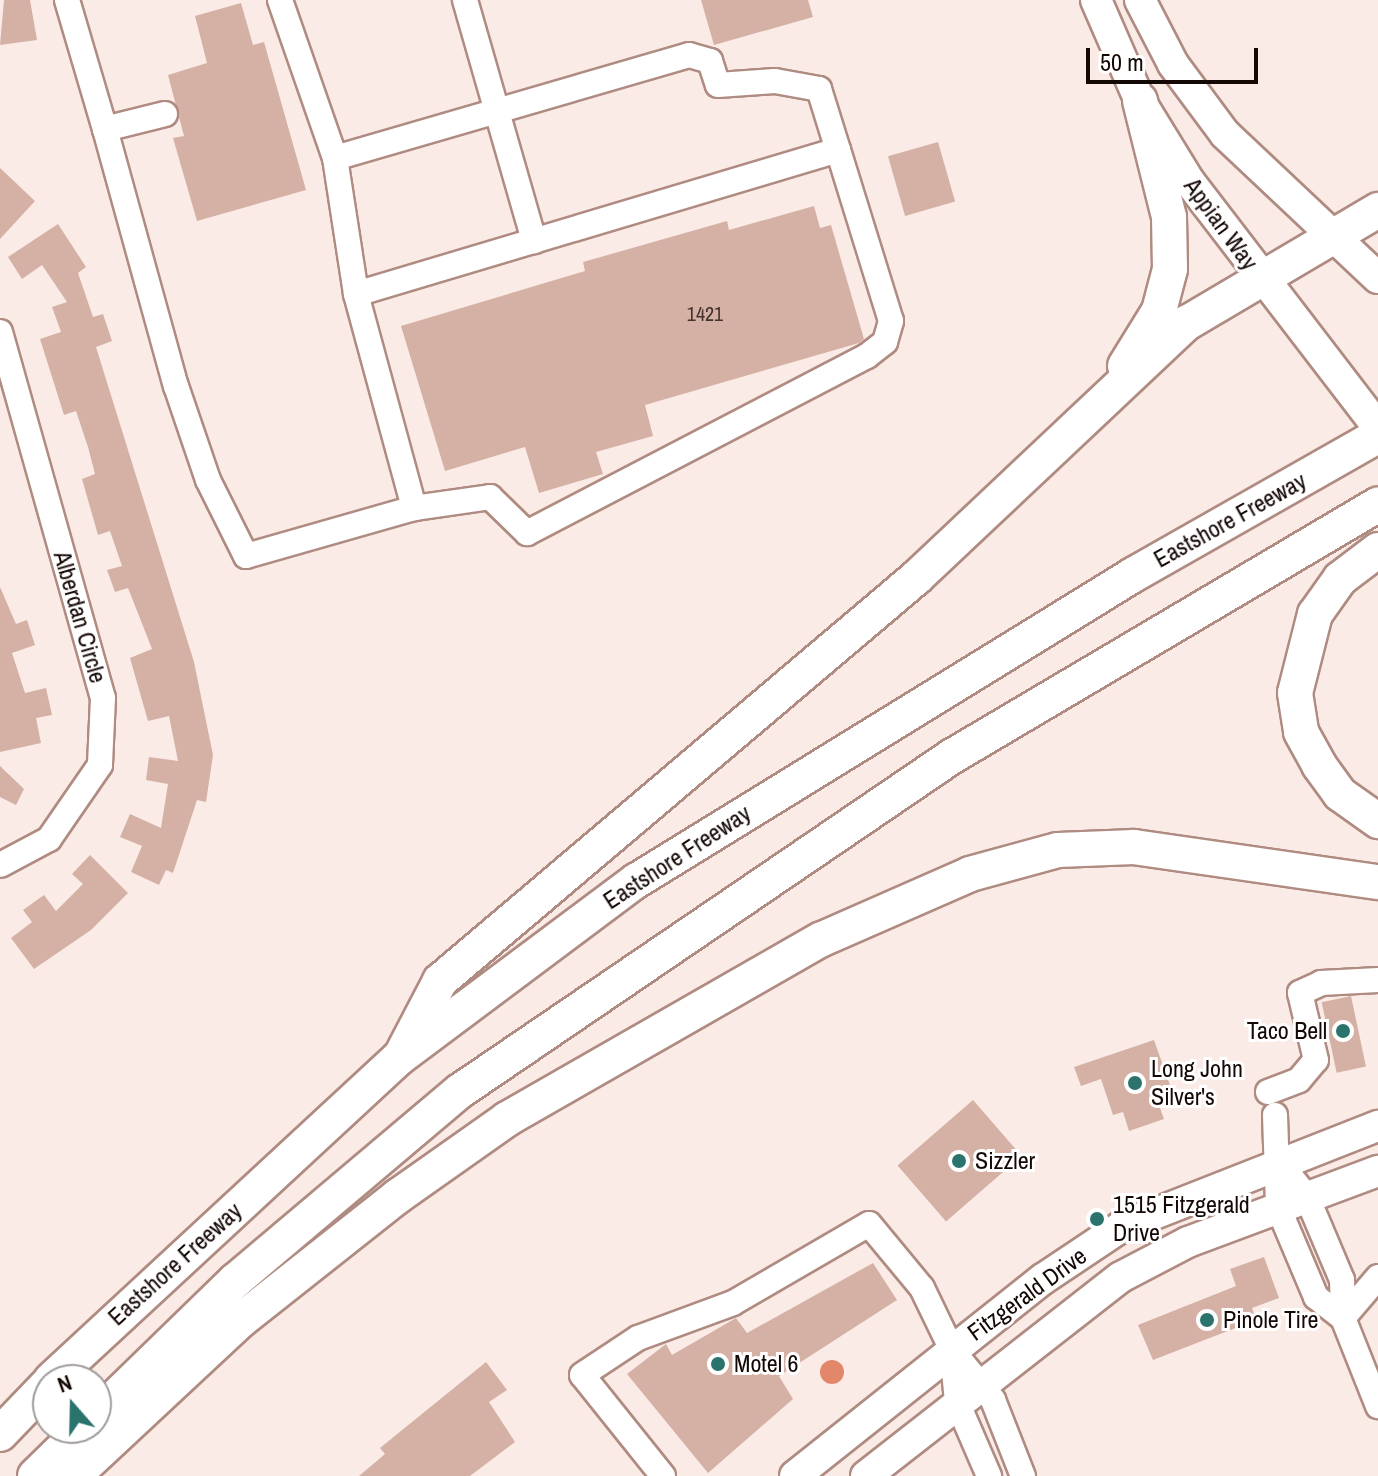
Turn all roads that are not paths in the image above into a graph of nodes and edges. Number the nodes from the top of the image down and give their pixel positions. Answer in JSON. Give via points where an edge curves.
{"nodes":[{"id":1,"x":67,"y":0,"type":"edge"},
{"id":2,"x":280,"y":0,"type":"edge"},
{"id":3,"x":465,"y":0,"type":"edge"},
{"id":4,"x":1096,"y":0,"type":"edge"},
{"id":5,"x":1140,"y":0,"type":"edge"},
{"id":6,"x":1140,"y":101,"type":"junction"},
{"id":7,"x":496,"y":111,"type":"junction"},
{"id":8,"x":165,"y":114,"type":"dead end"},
{"id":9,"x":105,"y":129,"type":"junction"},
{"id":10,"x":838,"y":150,"type":"junction"},
{"id":11,"x":335,"y":158,"type":"junction"},
{"id":12,"x":1378,"y":210,"type":"edge"},
{"id":13,"x":1336,"y":230,"type":"junction"},
{"id":14,"x":534,"y":241,"type":"junction"},
{"id":15,"x":1258,"y":276,"type":"junction"},
{"id":16,"x":1378,"y":278,"type":"edge"},
{"id":17,"x":356,"y":294,"type":"junction"},
{"id":18,"x":0,"y":332,"type":"edge"},
{"id":19,"x":1378,"y":427,"type":"edge"},
{"id":20,"x":1073,"y":436,"type":"junction"},
{"id":21,"x":1378,"y":436,"type":"edge"},
{"id":22,"x":1378,"y":504,"type":"edge"},
{"id":23,"x":414,"y":508,"type":"junction"},
{"id":24,"x":1378,"y":550,"type":"edge"},
{"id":25,"x":1378,"y":821,"type":"edge"},
{"id":26,"x":0,"y":865,"type":"edge"},
{"id":27,"x":1378,"y":882,"type":"edge"},
{"id":28,"x":1378,"y":980,"type":"edge"},
{"id":29,"x":399,"y":1058,"type":"junction"},
{"id":30,"x":1378,"y":1126,"type":"edge"},
{"id":31,"x":1280,"y":1163,"type":"junction"},
{"id":32,"x":1378,"y":1171,"type":"edge"},
{"id":33,"x":1307,"y":1197,"type":"junction"},
{"id":34,"x":1278,"y":1207,"type":"junction"},
{"id":35,"x":1378,"y":1277,"type":"edge"},
{"id":36,"x":1343,"y":1318,"type":"junction"},
{"id":37,"x":952,"y":1350,"type":"junction"},
{"id":38,"x":69,"y":1364,"type":"edge"},
{"id":39,"x":968,"y":1393,"type":"junction"},
{"id":40,"x":112,"y":1400,"type":"edge"},
{"id":41,"x":32,"y":1401,"type":"edge"},
{"id":42,"x":1378,"y":1406,"type":"edge"},
{"id":43,"x":0,"y":1434,"type":"edge"},
{"id":44,"x":68,"y":1444,"type":"edge"},
{"id":45,"x":35,"y":1476,"type":"edge"},
{"id":46,"x":62,"y":1476,"type":"edge"},
{"id":47,"x":663,"y":1476,"type":"edge"},
{"id":48,"x":795,"y":1476,"type":"edge"},
{"id":49,"x":866,"y":1476,"type":"edge"},
{"id":50,"x":989,"y":1476,"type":"edge"},
{"id":51,"x":1023,"y":1476,"type":"edge"}],
"edges":[{"from":1,"to":9,"type":"street"},
{"from":2,"to":11,"type":"street"},
{"from":3,"to":7,"type":"street"},
{"from":4,"to":6,"type":"main road","name":"Appian Way"},
{"from":5,"to":13,"type":"main road","via":[[1173,64],[1225,134]]},
{"from":6,"to":15,"type":"main road","name":"Appian Way"},
{"from":6,"to":20,"type":"highway","via":[[1169,217],[1170,269],[1159,311]]},
{"from":7,"to":10,"type":"street","via":[[689,55],[710,61],[718,85],[775,81],[819,89]]},
{"from":7,"to":11,"type":"street"},
{"from":7,"to":14,"type":"street"},
{"from":8,"to":9,"type":"street"},
{"from":9,"to":23,"type":"street","via":[[176,386],[208,480],[246,556]]},
{"from":10,"to":14,"type":"street"},
{"from":10,"to":23,"type":"street","via":[[891,321],[885,342],[527,533],[490,497]]},
{"from":11,"to":17,"type":"street"},
{"from":12,"to":13,"type":"highway"},
{"from":13,"to":15,"type":"highway"},
{"from":13,"to":16,"type":"main road"},
{"from":14,"to":17,"type":"street"},
{"from":15,"to":19,"type":"main road","name":"Appian Way"},
{"from":15,"to":20,"type":"highway","via":[[1187,323]]},
{"from":17,"to":23,"type":"street"},
{"from":18,"to":26,"type":"street","name":"Alberdan Circle","via":[[103,698],[100,765],[49,839]]},
{"from":20,"to":29,"type":"highway","via":[[917,577],[440,981]]},
{"from":21,"to":29,"type":"highway","name":"Eastshore Freeway","via":[[1133,575],[649,872]]},
{"from":22,"to":40,"type":"highway","via":[[951,757],[460,1091],[236,1280]]},
{"from":24,"to":25,"type":"highway","via":[[1340,579],[1315,614],[1295,693],[1301,732],[1319,765],[1340,794]]},
{"from":27,"to":46,"type":"highway","via":[[1134,847],[1058,850],[970,874],[820,940],[507,1119],[398,1196],[276,1290],[79,1471]]},
{"from":28,"to":31,"type":"street","via":[[1321,983],[1300,993],[1316,1060],[1271,1104]]},
{"from":29,"to":38,"type":"highway","name":"Eastshore Freeway"},
{"from":30,"to":31,"type":"main road","name":"Fitzgerald Drive"},
{"from":31,"to":33,"type":"street"},
{"from":31,"to":34,"type":"street"},
{"from":31,"to":37,"type":"main road","name":"Fitzgerald Drive","via":[[1121,1227]]},
{"from":32,"to":33,"type":"main road","name":"Fitzgerald Drive"},
{"from":33,"to":34,"type":"main road","name":"Fitzgerald Drive"},
{"from":33,"to":36,"type":"street","via":[[1342,1280]]},
{"from":34,"to":36,"type":"street","via":[[1316,1297]]},
{"from":34,"to":39,"type":"main road","name":"Fitzgerald Drive","via":[[1121,1277]]},
{"from":35,"to":36,"type":"street"},
{"from":36,"to":42,"type":"street"},
{"from":37,"to":39,"type":"street"},
{"from":37,"to":47,"type":"street","via":[[922,1288],[869,1224],[733,1303],[638,1338],[582,1375]]},
{"from":37,"to":48,"type":"main road","name":"Fitzgerald Drive"},
{"from":39,"to":49,"type":"main road","name":"Fitzgerald Drive"},
{"from":39,"to":50,"type":"street"},
{"from":39,"to":51,"type":"street"},
{"from":41,"to":43,"type":"highway","name":"Eastshore Freeway"},
{"from":44,"to":45,"type":"highway"}]}
